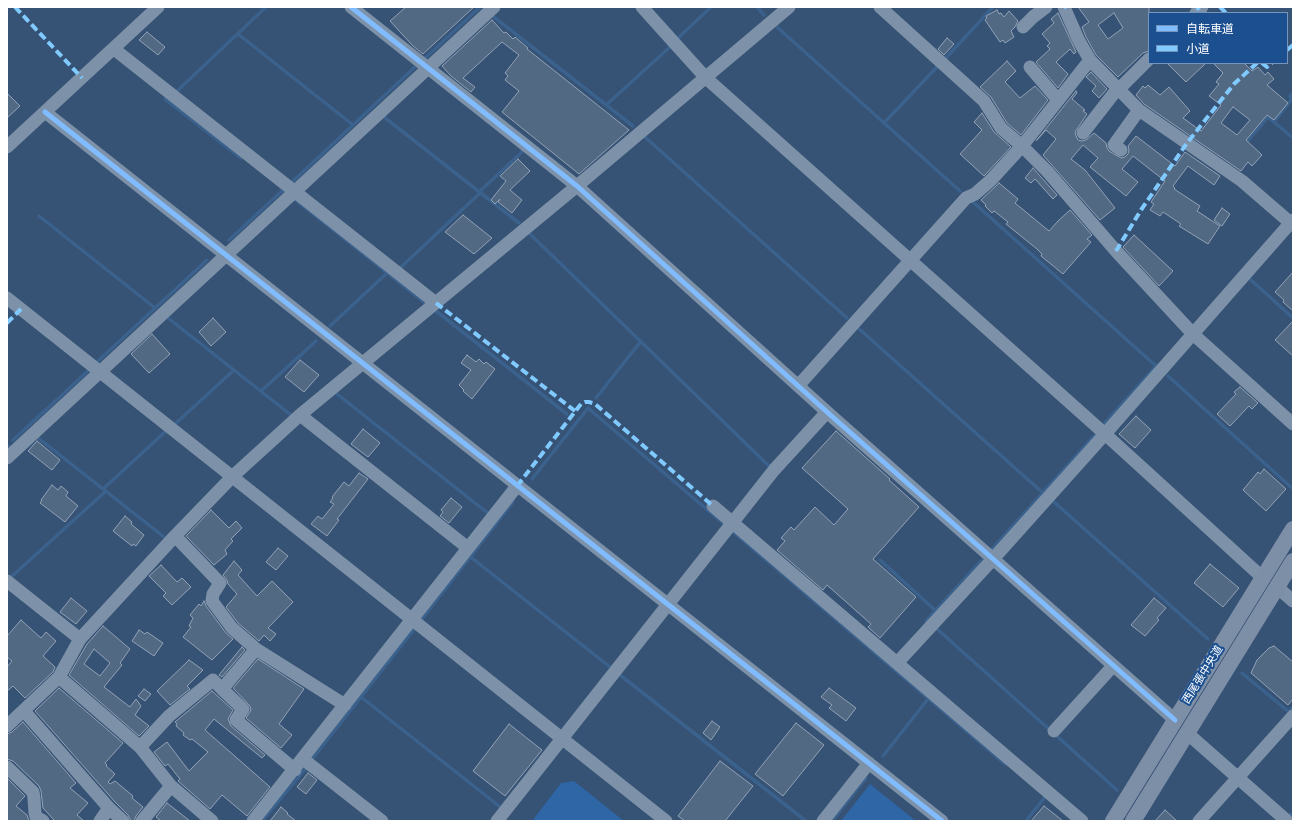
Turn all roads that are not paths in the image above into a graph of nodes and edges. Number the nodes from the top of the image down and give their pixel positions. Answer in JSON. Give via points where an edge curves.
{"nodes":[{"id":1,"x":158,"y":7,"type":"edge"},
{"id":2,"x":351,"y":7,"type":"edge"},
{"id":3,"x":494,"y":7,"type":"edge"},
{"id":4,"x":642,"y":7,"type":"edge"},
{"id":5,"x":789,"y":7,"type":"edge"},
{"id":6,"x":880,"y":7,"type":"edge"},
{"id":7,"x":1046,"y":7,"type":"edge"},
{"id":8,"x":1064,"y":7,"type":"edge"},
{"id":9,"x":1023,"y":27,"type":"dead end"},
{"id":10,"x":114,"y":49,"type":"junction"},
{"id":11,"x":1090,"y":60,"type":"junction"},
{"id":12,"x":1148,"y":60,"type":"edge"},
{"id":13,"x":1030,"y":67,"type":"dead end"},
{"id":14,"x":429,"y":68,"type":"junction"},
{"id":15,"x":706,"y":78,"type":"junction"},
{"id":16,"x":1119,"y":88,"type":"junction"},
{"id":17,"x":1058,"y":100,"type":"junction"},
{"id":18,"x":1139,"y":110,"type":"junction"},
{"id":19,"x":44,"y":112,"type":"junction"},
{"id":20,"x":1083,"y":133,"type":"dead end"},
{"id":21,"x":1022,"y":146,"type":"junction"},
{"id":22,"x":7,"y":148,"type":"edge"},
{"id":23,"x":1121,"y":150,"type":"dead end"},
{"id":24,"x":577,"y":186,"type":"junction"},
{"id":25,"x":294,"y":192,"type":"junction"},
{"id":26,"x":1292,"y":223,"type":"edge"},
{"id":27,"x":225,"y":255,"type":"junction"},
{"id":28,"x":911,"y":260,"type":"junction"},
{"id":29,"x":7,"y":298,"type":"edge"},
{"id":30,"x":436,"y":303,"type":"junction"},
{"id":31,"x":1193,"y":334,"type":"junction"},
{"id":32,"x":362,"y":364,"type":"junction"},
{"id":33,"x":101,"y":372,"type":"junction"},
{"id":34,"x":798,"y":386,"type":"junction"},
{"id":35,"x":827,"y":412,"type":"junction"},
{"id":36,"x":300,"y":415,"type":"junction"},
{"id":37,"x":1293,"y":424,"type":"edge"},
{"id":38,"x":1105,"y":434,"type":"junction"},
{"id":39,"x":12,"y":445,"type":"edge"},
{"id":40,"x":7,"y":458,"type":"edge"},
{"id":41,"x":233,"y":476,"type":"junction"},
{"id":42,"x":517,"y":486,"type":"junction"},
{"id":43,"x":713,"y":506,"type":"dead end"},
{"id":44,"x":730,"y":527,"type":"junction"},
{"id":45,"x":1293,"y":529,"type":"edge"},
{"id":46,"x":175,"y":536,"type":"junction"},
{"id":47,"x":468,"y":548,"type":"junction"},
{"id":48,"x":993,"y":559,"type":"junction"},
{"id":49,"x":1293,"y":560,"type":"edge"},
{"id":50,"x":1263,"y":578,"type":"junction"},
{"id":51,"x":7,"y":581,"type":"edge"},
{"id":52,"x":1277,"y":587,"type":"junction"},
{"id":53,"x":1293,"y":601,"type":"edge"},
{"id":54,"x":668,"y":604,"type":"junction"},
{"id":55,"x":412,"y":620,"type":"junction"},
{"id":56,"x":80,"y":639,"type":"junction"},
{"id":57,"x":256,"y":649,"type":"junction"},
{"id":58,"x":897,"y":663,"type":"junction"},
{"id":59,"x":1113,"y":666,"type":"junction"},
{"id":60,"x":59,"y":678,"type":"junction"},
{"id":61,"x":222,"y":689,"type":"junction"},
{"id":62,"x":346,"y":705,"type":"junction"},
{"id":63,"x":24,"y":711,"type":"junction"},
{"id":64,"x":1293,"y":716,"type":"edge"},
{"id":65,"x":1175,"y":720,"type":"junction"},
{"id":66,"x":7,"y":726,"type":"edge"},
{"id":67,"x":1054,"y":731,"type":"dead end"},
{"id":68,"x":1187,"y":733,"type":"junction"},
{"id":69,"x":562,"y":738,"type":"junction"},
{"id":70,"x":140,"y":747,"type":"junction"},
{"id":71,"x":303,"y":759,"type":"junction"},
{"id":72,"x":869,"y":763,"type":"junction"},
{"id":73,"x":7,"y":767,"type":"edge"},
{"id":74,"x":295,"y":770,"type":"junction"},
{"id":75,"x":1238,"y":777,"type":"junction"},
{"id":76,"x":171,"y":786,"type":"junction"},
{"id":77,"x":109,"y":808,"type":"junction"},
{"id":78,"x":43,"y":821,"type":"edge"},
{"id":79,"x":100,"y":821,"type":"edge"},
{"id":80,"x":123,"y":821,"type":"edge"},
{"id":81,"x":142,"y":821,"type":"edge"},
{"id":82,"x":212,"y":821,"type":"edge"},
{"id":83,"x":253,"y":821,"type":"edge"},
{"id":84,"x":382,"y":821,"type":"edge"},
{"id":85,"x":496,"y":821,"type":"edge"},
{"id":86,"x":666,"y":821,"type":"edge"},
{"id":87,"x":823,"y":821,"type":"edge"},
{"id":88,"x":942,"y":821,"type":"edge"},
{"id":89,"x":1082,"y":821,"type":"edge"},
{"id":90,"x":1113,"y":821,"type":"edge"},
{"id":91,"x":1133,"y":821,"type":"edge"},
{"id":92,"x":1199,"y":821,"type":"edge"},
{"id":93,"x":1287,"y":821,"type":"edge"}],
"edges":[{"from":1,"to":10,"type":"street"},
{"from":2,"to":14,"type":"street"},
{"from":3,"to":14,"type":"street"},
{"from":4,"to":15,"type":"street"},
{"from":5,"to":15,"type":"street"},
{"from":6,"to":21,"type":"street","via":[[984,101],[1001,128]]},
{"from":7,"to":9,"type":"street"},
{"from":8,"to":11,"type":"street"},
{"from":10,"to":19,"type":"street"},
{"from":10,"to":25,"type":"street"},
{"from":11,"to":16,"type":"street"},
{"from":11,"to":17,"type":"street"},
{"from":12,"to":16,"type":"street"},
{"from":13,"to":17,"type":"street"},
{"from":14,"to":24,"type":"street"},
{"from":14,"to":25,"type":"street"},
{"from":15,"to":24,"type":"street"},
{"from":15,"to":28,"type":"street"},
{"from":16,"to":18,"type":"street"},
{"from":16,"to":20,"type":"street"},
{"from":17,"to":21,"type":"street"},
{"from":18,"to":23,"type":"street","via":[[1114,145]]},
{"from":18,"to":26,"type":"street","via":[[1242,182]]},
{"from":19,"to":22,"type":"street"},
{"from":19,"to":27,"type":"street"},
{"from":21,"to":28,"type":"street","via":[[976,194],[966,198]]},
{"from":21,"to":31,"type":"street"},
{"from":24,"to":30,"type":"street"},
{"from":24,"to":34,"type":"street"},
{"from":25,"to":27,"type":"street"},
{"from":25,"to":30,"type":"street"},
{"from":26,"to":31,"type":"street"},
{"from":27,"to":32,"type":"street"},
{"from":27,"to":33,"type":"street"},
{"from":28,"to":34,"type":"street"},
{"from":28,"to":38,"type":"street"},
{"from":29,"to":33,"type":"street"},
{"from":30,"to":32,"type":"street"},
{"from":31,"to":37,"type":"street"},
{"from":31,"to":38,"type":"street"},
{"from":32,"to":36,"type":"street"},
{"from":32,"to":42,"type":"street"},
{"from":33,"to":39,"type":"street"},
{"from":33,"to":41,"type":"street"},
{"from":34,"to":35,"type":"street"},
{"from":35,"to":44,"type":"street","via":[[774,470]]},
{"from":35,"to":48,"type":"street"},
{"from":36,"to":41,"type":"street"},
{"from":36,"to":47,"type":"street"},
{"from":38,"to":48,"type":"street"},
{"from":38,"to":50,"type":"street"},
{"from":39,"to":40,"type":"street"},
{"from":41,"to":46,"type":"street"},
{"from":41,"to":55,"type":"street"},
{"from":42,"to":47,"type":"street"},
{"from":42,"to":54,"type":"street"},
{"from":43,"to":44,"type":"street"},
{"from":44,"to":54,"type":"street"},
{"from":44,"to":58,"type":"street"},
{"from":45,"to":50,"type":"main road","name":"西尾張中央道"},
{"from":46,"to":56,"type":"street"},
{"from":46,"to":57,"type":"street","via":[[220,583],[212,601],[232,628]]},
{"from":47,"to":55,"type":"street"},
{"from":48,"to":58,"type":"street"},
{"from":48,"to":59,"type":"street"},
{"from":49,"to":52,"type":"main road","name":"西尾張中央道"},
{"from":50,"to":65,"type":"main road","name":"西尾張中央道"},
{"from":51,"to":56,"type":"street"},
{"from":52,"to":53,"type":"street"},
{"from":52,"to":68,"type":"main road","name":"西尾張中央道"},
{"from":54,"to":69,"type":"street"},
{"from":54,"to":72,"type":"street"},
{"from":55,"to":62,"type":"street"},
{"from":55,"to":69,"type":"street"},
{"from":56,"to":60,"type":"street"},
{"from":57,"to":61,"type":"street"},
{"from":57,"to":62,"type":"street"},
{"from":58,"to":89,"type":"street"},
{"from":59,"to":65,"type":"street"},
{"from":59,"to":67,"type":"street"},
{"from":60,"to":63,"type":"street"},
{"from":60,"to":70,"type":"street"},
{"from":61,"to":70,"type":"street","via":[[213,680],[169,716]]},
{"from":61,"to":74,"type":"street","via":[[243,709],[236,720]]},
{"from":62,"to":71,"type":"street"},
{"from":63,"to":66,"type":"street"},
{"from":63,"to":77,"type":"street"},
{"from":64,"to":75,"type":"street"},
{"from":65,"to":90,"type":"main road","name":"西尾張中央道"},
{"from":68,"to":75,"type":"street"},
{"from":68,"to":91,"type":"main road","name":"西尾張中央道"},
{"from":69,"to":85,"type":"street"},
{"from":69,"to":86,"type":"street"},
{"from":70,"to":76,"type":"street"},
{"from":71,"to":74,"type":"street"},
{"from":71,"to":84,"type":"street"},
{"from":72,"to":87,"type":"street"},
{"from":72,"to":88,"type":"street"},
{"from":73,"to":78,"type":"street","via":[[33,792],[36,816]]},
{"from":74,"to":83,"type":"street"},
{"from":75,"to":92,"type":"street"},
{"from":75,"to":93,"type":"street"},
{"from":76,"to":81,"type":"street"},
{"from":76,"to":82,"type":"street"},
{"from":77,"to":79,"type":"street"},
{"from":77,"to":80,"type":"street"}]}
